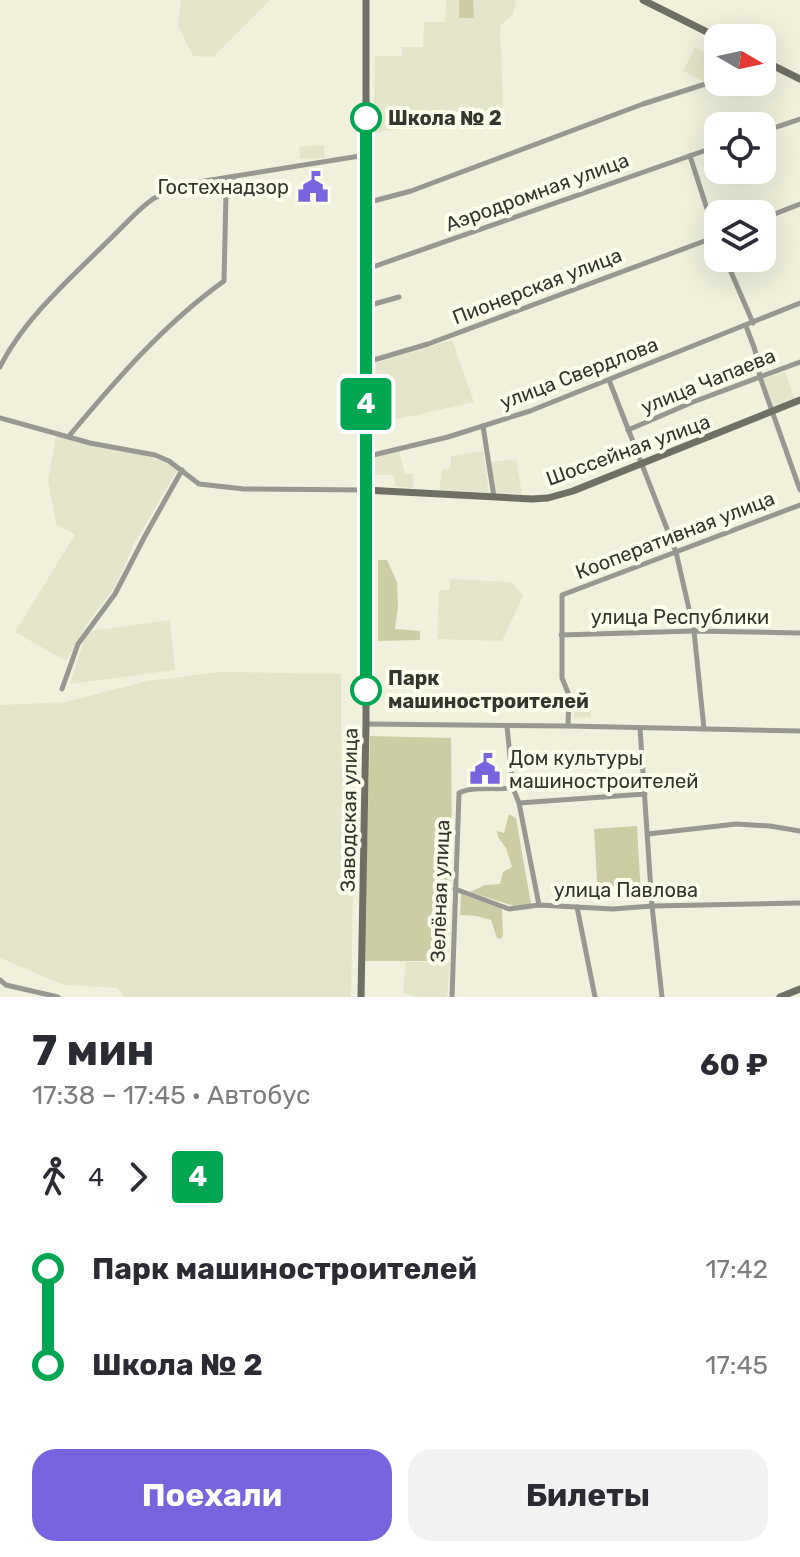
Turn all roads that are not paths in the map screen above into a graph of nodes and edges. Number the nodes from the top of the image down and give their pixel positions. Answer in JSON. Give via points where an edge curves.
{"nodes":[{"id":1,"x":366,"y":0,"type":"edge"},
{"id":2,"x":643,"y":0,"type":"edge"},
{"id":3,"x":704,"y":30,"type":"edge"},
{"id":4,"x":776,"y":68,"type":"edge"},
{"id":5,"x":800,"y":79,"type":"edge"},
{"id":6,"x":704,"y":85,"type":"edge"},
{"id":7,"x":800,"y":120,"type":"edge"},
{"id":8,"x":776,"y":128,"type":"edge"},
{"id":9,"x":704,"y":151,"type":"edge"},
{"id":10,"x":366,"y":155,"type":"junction"},
{"id":11,"x":690,"y":156,"type":"junction"},
{"id":12,"x":235,"y":176,"type":"junction"},
{"id":13,"x":704,"y":200,"type":"edge"},
{"id":14,"x":366,"y":203,"type":"junction"},
{"id":15,"x":800,"y":204,"type":"edge"},
{"id":16,"x":776,"y":213,"type":"edge"},
{"id":17,"x":704,"y":244,"type":"edge"},
{"id":18,"x":367,"y":269,"type":"junction"},
{"id":19,"x":730,"y":272,"type":"edge"},
{"id":20,"x":399,"y":297,"type":"dead end"},
{"id":21,"x":800,"y":303,"type":"edge"},
{"id":22,"x":367,"y":306,"type":"junction"},
{"id":23,"x":749,"y":324,"type":"junction"},
{"id":24,"x":367,"y":362,"type":"junction"},
{"id":25,"x":800,"y":362,"type":"edge"},
{"id":26,"x":0,"y":367,"type":"edge"},
{"id":27,"x":760,"y":377,"type":"junction"},
{"id":28,"x":609,"y":380,"type":"junction"},
{"id":29,"x":800,"y":400,"type":"edge"},
{"id":30,"x":772,"y":412,"type":"junction"},
{"id":31,"x":0,"y":418,"type":"edge"},
{"id":32,"x":483,"y":426,"type":"junction"},
{"id":33,"x":628,"y":430,"type":"junction"},
{"id":34,"x":69,"y":436,"type":"junction"},
{"id":35,"x":365,"y":457,"type":"junction"},
{"id":36,"x":642,"y":464,"type":"junction"},
{"id":37,"x":182,"y":470,"type":"junction"},
{"id":38,"x":365,"y":490,"type":"junction"},
{"id":39,"x":800,"y":490,"type":"edge"},
{"id":40,"x":494,"y":497,"type":"junction"},
{"id":41,"x":800,"y":505,"type":"edge"},
{"id":42,"x":676,"y":552,"type":"junction"},
{"id":43,"x":694,"y":631,"type":"junction"},
{"id":44,"x":800,"y":633,"type":"edge"},
{"id":45,"x":561,"y":635,"type":"junction"},
{"id":46,"x":62,"y":689,"type":"dead end"},
{"id":47,"x":366,"y":724,"type":"junction"},
{"id":48,"x":507,"y":725,"type":"junction"},
{"id":49,"x":568,"y":726,"type":"junction"},
{"id":50,"x":640,"y":728,"type":"junction"},
{"id":51,"x":704,"y":729,"type":"junction"},
{"id":52,"x":800,"y":731,"type":"edge"},
{"id":53,"x":513,"y":788,"type":"junction"},
{"id":54,"x":645,"y":794,"type":"junction"},
{"id":55,"x":519,"y":803,"type":"junction"},
{"id":56,"x":800,"y":831,"type":"edge"},
{"id":57,"x":648,"y":834,"type":"junction"},
{"id":58,"x":455,"y":889,"type":"junction"},
{"id":59,"x":800,"y":903,"type":"edge"},
{"id":60,"x":539,"y":905,"type":"junction"},
{"id":61,"x":652,"y":906,"type":"junction"},
{"id":62,"x":577,"y":907,"type":"junction"},
{"id":63,"x":0,"y":980,"type":"edge"},
{"id":64,"x":800,"y":989,"type":"edge"},
{"id":65,"x":58,"y":997,"type":"edge"},
{"id":66,"x":361,"y":997,"type":"edge"},
{"id":67,"x":452,"y":997,"type":"edge"},
{"id":68,"x":595,"y":997,"type":"edge"},
{"id":69,"x":662,"y":997,"type":"edge"},
{"id":70,"x":780,"y":997,"type":"edge"}],
"edges":[{"from":1,"to":10,"type":"street","name":"Заводская улица"},
{"from":2,"to":3,"type":"street"},
{"from":4,"to":5,"type":"street"},
{"from":6,"to":14,"type":"street"},
{"from":7,"to":8,"type":"street"},
{"from":9,"to":11,"type":"street","name":"Аэродромная улица"},
{"from":10,"to":12,"type":"street"},
{"from":10,"to":14,"type":"street","name":"Заводская улица"},
{"from":11,"to":13,"type":"street"},
{"from":11,"to":18,"type":"street","name":"Аэродромная улица"},
{"from":12,"to":26,"type":"street","via":[[170,189],[151,200],[27,324]]},
{"from":12,"to":34,"type":"street","via":[[226,194],[224,281],[163,332]]},
{"from":14,"to":18,"type":"street","name":"Заводская улица"},
{"from":15,"to":16,"type":"street"},
{"from":17,"to":24,"type":"street","name":"Пионерская улица"},
{"from":18,"to":22,"type":"street","name":"Заводская улица"},
{"from":19,"to":23,"type":"street"},
{"from":20,"to":22,"type":"street"},
{"from":21,"to":23,"type":"street","name":"улица Свердлова"},
{"from":22,"to":24,"type":"street","name":"Заводская улица"},
{"from":23,"to":27,"type":"street"},
{"from":23,"to":28,"type":"street","name":"улица Свердлова"},
{"from":24,"to":35,"type":"street","name":"Заводская улица"},
{"from":25,"to":27,"type":"street","name":"улица Чапаева"},
{"from":27,"to":30,"type":"street"},
{"from":27,"to":33,"type":"street","name":"улица Чапаева"},
{"from":28,"to":32,"type":"street","name":"улица Свердлова"},
{"from":28,"to":33,"type":"street"},
{"from":29,"to":30,"type":"street","name":"Шоссейная улица"},
{"from":30,"to":36,"type":"street","name":"Шоссейная улица"},
{"from":30,"to":39,"type":"street"},
{"from":31,"to":34,"type":"street"},
{"from":32,"to":35,"type":"street","name":"улица Свердлова"},
{"from":32,"to":40,"type":"street"},
{"from":33,"to":36,"type":"street"},
{"from":34,"to":37,"type":"street","via":[[155,455]]},
{"from":35,"to":38,"type":"street","name":"Заводская улица"},
{"from":36,"to":40,"type":"street","name":"Шоссейная улица","via":[[548,498]]},
{"from":36,"to":42,"type":"street"},
{"from":37,"to":38,"type":"street","via":[[199,484],[221,487]]},
{"from":37,"to":46,"type":"street","via":[[115,594],[78,644]]},
{"from":38,"to":40,"type":"street","name":"Шоссейная улица"},
{"from":38,"to":47,"type":"street","name":"Заводская улица"},
{"from":41,"to":42,"type":"street","name":"Кооперативная улица"},
{"from":42,"to":43,"type":"street"},
{"from":42,"to":45,"type":"street","name":"Кооперативная улица","via":[[562,595]]},
{"from":43,"to":44,"type":"street","name":"улица Республики"},
{"from":43,"to":45,"type":"street","name":"улица Республики"},
{"from":43,"to":51,"type":"street"},
{"from":45,"to":49,"type":"street"},
{"from":47,"to":48,"type":"street"},
{"from":47,"to":66,"type":"street","name":"Заводская улица"},
{"from":48,"to":49,"type":"street"},
{"from":48,"to":53,"type":"street"},
{"from":49,"to":50,"type":"street"},
{"from":50,"to":51,"type":"street"},
{"from":50,"to":54,"type":"street"},
{"from":51,"to":52,"type":"street"},
{"from":53,"to":55,"type":"street"},
{"from":53,"to":58,"type":"street","name":"Зелёная улица","via":[[459,793]]},
{"from":54,"to":55,"type":"street"},
{"from":54,"to":57,"type":"street"},
{"from":55,"to":60,"type":"street"},
{"from":56,"to":57,"type":"street","via":[[736,824]]},
{"from":57,"to":61,"type":"street"},
{"from":58,"to":60,"type":"street","name":"улица Павлова","via":[[509,909]]},
{"from":58,"to":67,"type":"street","name":"Зелёная улица"},
{"from":59,"to":61,"type":"street","name":"улица Павлова"},
{"from":60,"to":62,"type":"street","name":"улица Павлова"},
{"from":61,"to":62,"type":"street","name":"улица Павлова"},
{"from":61,"to":69,"type":"street"},
{"from":62,"to":68,"type":"street"},
{"from":63,"to":65,"type":"street"},
{"from":64,"to":70,"type":"street"}]}
